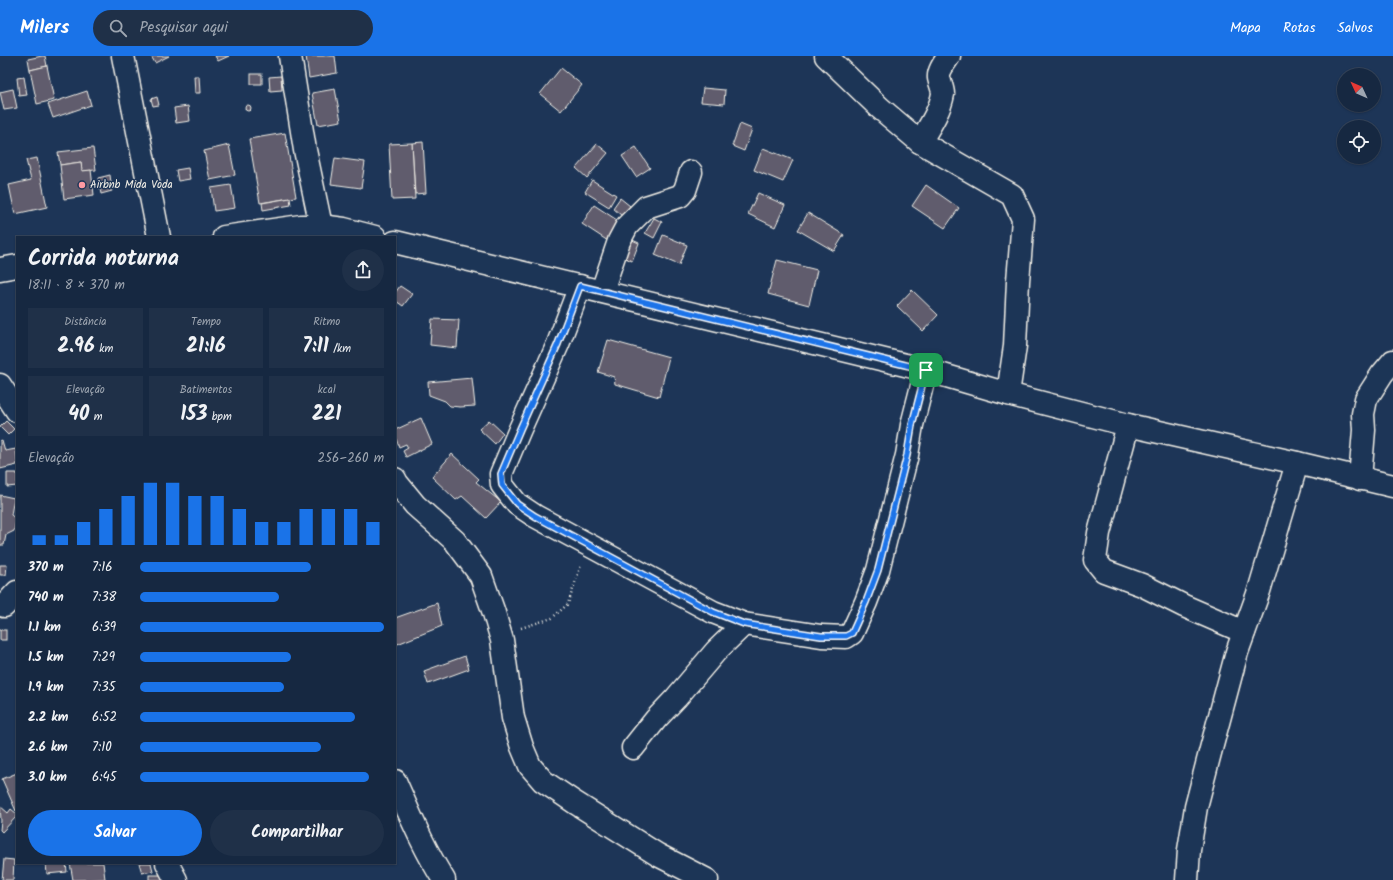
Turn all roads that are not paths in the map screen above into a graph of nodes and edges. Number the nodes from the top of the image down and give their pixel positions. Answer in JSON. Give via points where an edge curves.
{"nodes":[{"id":1,"x":123,"y":56,"type":"edge"},
{"id":2,"x":290,"y":56,"type":"edge"},
{"id":3,"x":826,"y":56,"type":"edge"},
{"id":4,"x":949,"y":56,"type":"edge"},
{"id":5,"x":920,"y":142,"type":"junction"},
{"id":6,"x":691,"y":172,"type":"dead end"},
{"id":7,"x":312,"y":231,"type":"edge"},
{"id":8,"x":159,"y":236,"type":"edge"},
{"id":9,"x":239,"y":236,"type":"edge"},
{"id":10,"x":371,"y":236,"type":"edge"},
{"id":11,"x":396,"y":242,"type":"edge"},
{"id":12,"x":16,"y":266,"type":"edge"},
{"id":13,"x":0,"y":269,"type":"edge"},
{"id":14,"x":580,"y":286,"type":"junction"},
{"id":15,"x":602,"y":291,"type":"junction"},
{"id":16,"x":1393,"y":361,"type":"edge"},
{"id":17,"x":926,"y":370,"type":"junction"},
{"id":18,"x":0,"y":385,"type":"edge"},
{"id":19,"x":1008,"y":394,"type":"junction"},
{"id":20,"x":16,"y":409,"type":"edge"},
{"id":21,"x":1128,"y":425,"type":"junction"},
{"id":22,"x":1297,"y":463,"type":"junction"},
{"id":23,"x":1360,"y":479,"type":"junction"},
{"id":24,"x":396,"y":481,"type":"edge"},
{"id":25,"x":1393,"y":486,"type":"edge"},
{"id":26,"x":744,"y":624,"type":"junction"},
{"id":27,"x":1244,"y":632,"type":"junction"},
{"id":28,"x":633,"y":748,"type":"dead end"},
{"id":29,"x":396,"y":783,"type":"edge"},
{"id":30,"x":168,"y":864,"type":"edge"},
{"id":31,"x":176,"y":880,"type":"edge"},
{"id":32,"x":444,"y":880,"type":"edge"},
{"id":33,"x":707,"y":880,"type":"edge"},
{"id":34,"x":1187,"y":880,"type":"edge"}],
"edges":[{"from":1,"to":8,"type":"street"},
{"from":2,"to":7,"type":"street","via":[[304,150]]},
{"from":3,"to":5,"type":"street"},
{"from":4,"to":5,"type":"street","via":[[939,76],[943,93],[939,106]]},
{"from":5,"to":19,"type":"street","via":[[1012,195],[1023,220],[1015,346]]},
{"from":6,"to":15,"type":"street","via":[[685,190],[680,196],[646,207],[627,226],[619,241]]},
{"from":7,"to":9,"type":"street"},
{"from":7,"to":10,"type":"street","via":[[344,229]]},
{"from":11,"to":14,"type":"street"},
{"from":12,"to":13,"type":"street"},
{"from":14,"to":15,"type":"street"},
{"from":14,"to":26,"type":"street","via":[[558,344],[501,474],[502,485],[517,504],[535,516],[713,612]]},
{"from":15,"to":17,"type":"street"},
{"from":16,"to":23,"type":"street","via":[[1366,399]]},
{"from":17,"to":19,"type":"street"},
{"from":17,"to":26,"type":"street","via":[[878,570],[852,633],[846,636],[821,636]]},
{"from":18,"to":20,"type":"street"},
{"from":19,"to":21,"type":"street"},
{"from":21,"to":22,"type":"street"},
{"from":21,"to":27,"type":"street","via":[[1099,533],[1095,560],[1104,571],[1142,584],[1184,606]]},
{"from":22,"to":23,"type":"street"},
{"from":22,"to":27,"type":"street","via":[[1259,591]]},
{"from":23,"to":25,"type":"street"},
{"from":24,"to":33,"type":"street","via":[[415,505],[456,540],[481,576],[502,640],[513,718],[530,766],[543,781],[581,806],[658,855]]},
{"from":26,"to":28,"type":"street","via":[[711,656]]},
{"from":27,"to":34,"type":"street","via":[[1196,807]]},
{"from":29,"to":32,"type":"street","via":[[417,832]]},
{"from":30,"to":31,"type":"street"}]}
